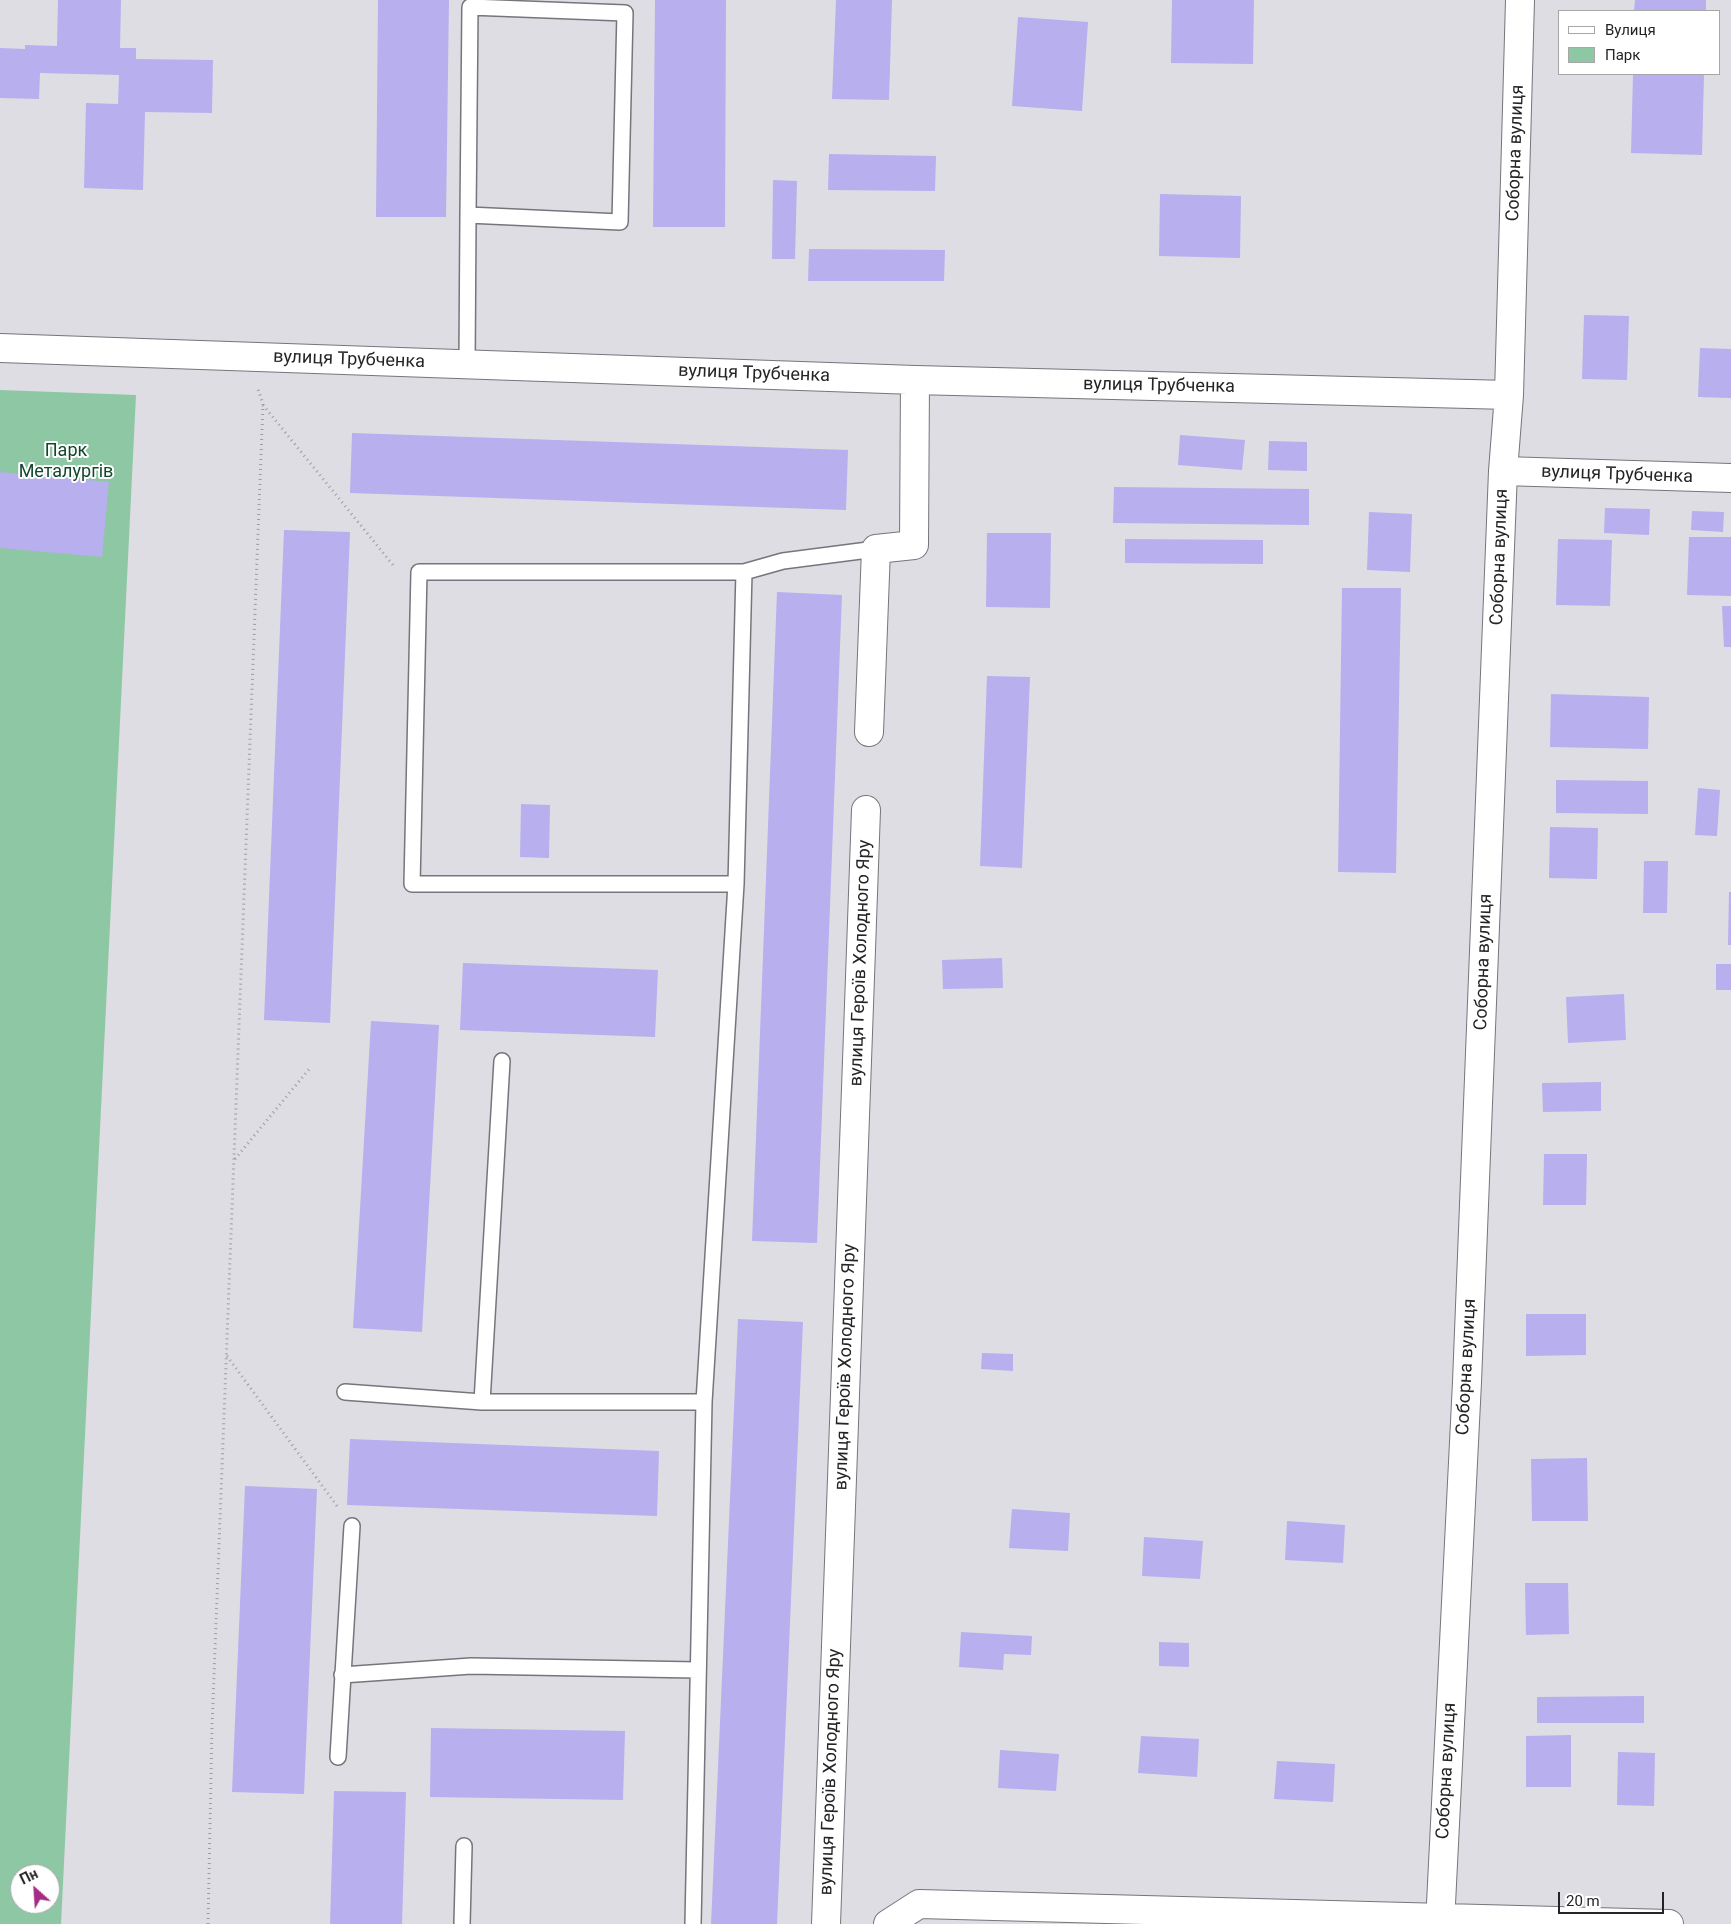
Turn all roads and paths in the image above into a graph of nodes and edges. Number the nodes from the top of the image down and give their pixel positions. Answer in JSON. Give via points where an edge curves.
{"nodes":[{"id":1,"x":1520,"y":0,"type":"edge"},
{"id":2,"x":468,"y":214,"type":"junction"},
{"id":3,"x":0,"y":348,"type":"edge"},
{"id":4,"x":249,"y":357,"type":"junction"},
{"id":5,"x":467,"y":364,"type":"junction"},
{"id":6,"x":915,"y":380,"type":"junction"},
{"id":7,"x":1509,"y":395,"type":"junction"},
{"id":8,"x":263,"y":404,"type":"junction"},
{"id":9,"x":1503,"y":471,"type":"junction"},
{"id":10,"x":1731,"y":478,"type":"edge"},
{"id":11,"x":876,"y":549,"type":"junction"},
{"id":12,"x":419,"y":572,"type":"junction"},
{"id":13,"x":744,"y":572,"type":"junction"},
{"id":14,"x":869,"y":732,"type":"dead end"},
{"id":15,"x":866,"y":810,"type":"dead end"},
{"id":16,"x":736,"y":884,"type":"junction"},
{"id":17,"x":502,"y":1061,"type":"dead end"},
{"id":18,"x":310,"y":1068,"type":"dead end"},
{"id":19,"x":235,"y":1159,"type":"junction"},
{"id":20,"x":226,"y":1356,"type":"junction"},
{"id":21,"x":346,"y":1392,"type":"dead end"},
{"id":22,"x":482,"y":1402,"type":"junction"},
{"id":23,"x":704,"y":1402,"type":"junction"},
{"id":24,"x":352,"y":1526,"type":"joint"},
{"id":25,"x":697,"y":1670,"type":"junction"},
{"id":26,"x":342,"y":1675,"type":"junction"},
{"id":27,"x":338,"y":1757,"type":"dead end"},
{"id":28,"x":464,"y":1846,"type":"dead end"},
{"id":29,"x":1440,"y":1921,"type":"edge"},
{"id":30,"x":208,"y":1924,"type":"edge"},
{"id":31,"x":462,"y":1924,"type":"edge"},
{"id":32,"x":693,"y":1924,"type":"edge"},
{"id":33,"x":826,"y":1924,"type":"edge"},
{"id":34,"x":888,"y":1924,"type":"edge"},
{"id":35,"x":1669,"y":1924,"type":"edge"}],
"edges":[{"from":1,"to":7,"type":"street","name":"Соборна вулиця"},
{"from":2,"to":2,"type":"lane","via":[[470,7],[625,13],[620,222]]},
{"from":2,"to":5,"type":"lane"},
{"from":3,"to":4,"type":"street","name":"вулиця Трубченка"},
{"from":4,"to":5,"type":"street","name":"вулиця Трубченка"},
{"from":4,"to":8,"type":"path"},
{"from":5,"to":6,"type":"street","name":"вулиця Трубченка"},
{"from":6,"to":7,"type":"street","name":"вулиця Трубченка"},
{"from":6,"to":11,"type":"street","via":[[914,545]]},
{"from":7,"to":9,"type":"street","name":"Соборна вулиця"},
{"from":8,"to":12,"type":"path","via":[[394,566]]},
{"from":8,"to":19,"type":"path"},
{"from":9,"to":10,"type":"street","name":"вулиця Трубченка"},
{"from":9,"to":29,"type":"street","name":"Соборна вулиця","via":[[1467,1382]]},
{"from":11,"to":13,"type":"lane","via":[[783,561]]},
{"from":11,"to":14,"type":"street"},
{"from":12,"to":13,"type":"lane"},
{"from":12,"to":16,"type":"lane","via":[[412,884]]},
{"from":13,"to":16,"type":"lane"},
{"from":15,"to":33,"type":"street","name":"вулиця Героїв Холодного Яру"},
{"from":16,"to":23,"type":"lane"},
{"from":17,"to":22,"type":"lane"},
{"from":18,"to":19,"type":"path"},
{"from":19,"to":20,"type":"path"},
{"from":20,"to":24,"type":"path"},
{"from":20,"to":30,"type":"path"},
{"from":21,"to":22,"type":"lane"},
{"from":22,"to":23,"type":"lane"},
{"from":23,"to":25,"type":"lane"},
{"from":24,"to":26,"type":"lane"},
{"from":25,"to":26,"type":"lane","via":[[471,1666]]},
{"from":25,"to":32,"type":"lane"},
{"from":26,"to":27,"type":"lane"},
{"from":28,"to":31,"type":"lane"},
{"from":29,"to":34,"type":"street","via":[[919,1904]]},
{"from":29,"to":35,"type":"street"}]}
